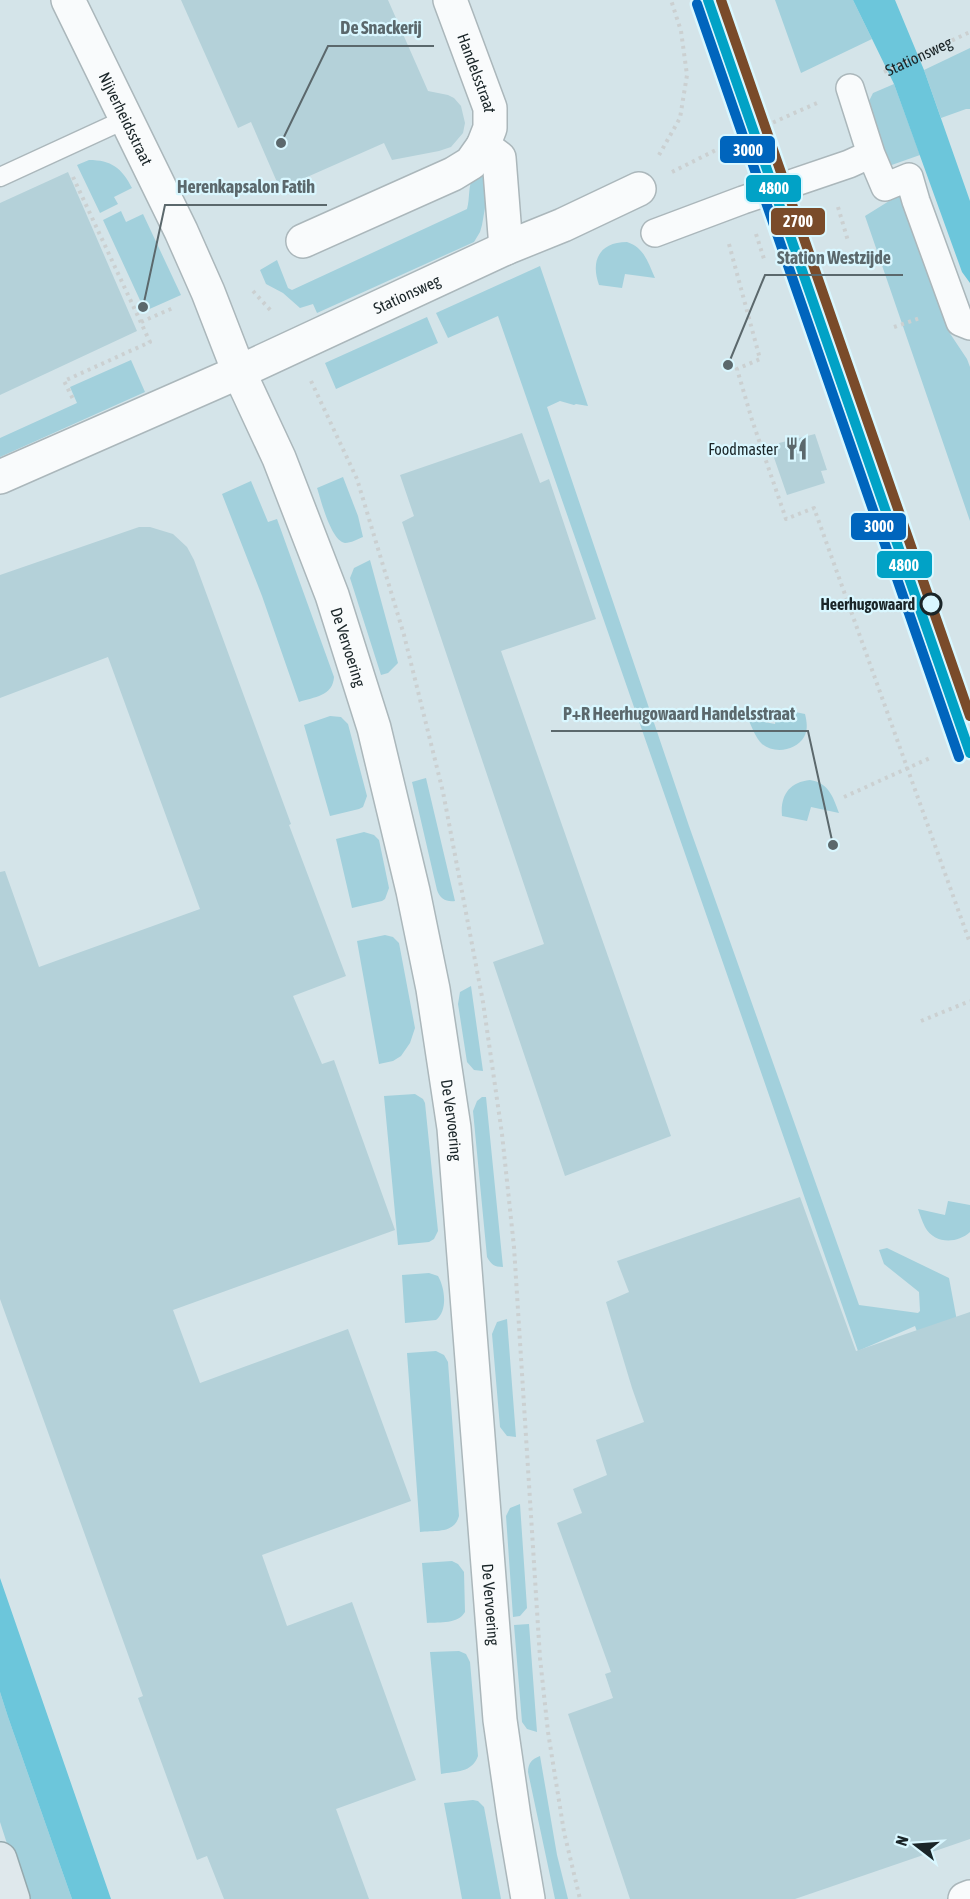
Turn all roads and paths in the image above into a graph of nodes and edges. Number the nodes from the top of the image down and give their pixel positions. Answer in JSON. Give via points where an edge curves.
{"nodes":[{"id":1,"x":68,"y":0,"type":"edge"},
{"id":2,"x":450,"y":0,"type":"edge"},
{"id":3,"x":671,"y":0,"type":"edge"},
{"id":4,"x":970,"y":32,"type":"edge"},
{"id":5,"x":874,"y":76,"type":"dead end"},
{"id":6,"x":850,"y":88,"type":"dead end"},
{"id":7,"x":812,"y":106,"type":"dead end"},
{"id":8,"x":126,"y":119,"type":"junction"},
{"id":9,"x":483,"y":146,"type":"junction"},
{"id":10,"x":60,"y":149,"type":"junction"},
{"id":11,"x":871,"y":154,"type":"junction"},
{"id":12,"x":0,"y":177,"type":"edge"},
{"id":13,"x":639,"y":189,"type":"junction"},
{"id":14,"x":719,"y":209,"type":"junction"},
{"id":15,"x":655,"y":233,"type":"dead end"},
{"id":16,"x":303,"y":241,"type":"dead end"},
{"id":17,"x":506,"y":248,"type":"junction"},
{"id":18,"x":970,"y":326,"type":"edge"},
{"id":19,"x":239,"y":372,"type":"junction"},
{"id":20,"x":74,"y":401,"type":"dead end"},
{"id":21,"x":0,"y":477,"type":"edge"},
{"id":22,"x":930,"y":758,"type":"dead end"},
{"id":23,"x":907,"y":768,"type":"junction"},
{"id":24,"x":844,"y":797,"type":"dead end"},
{"id":25,"x":970,"y":943,"type":"edge"},
{"id":26,"x":970,"y":1000,"type":"edge"},
{"id":27,"x":921,"y":1021,"type":"dead end"},
{"id":28,"x":0,"y":1859,"type":"edge"},
{"id":29,"x":970,"y":1897,"type":"edge"},
{"id":30,"x":14,"y":1899,"type":"edge"},
{"id":31,"x":528,"y":1899,"type":"edge"},
{"id":32,"x":965,"y":1899,"type":"edge"}],
"edges":[{"from":1,"to":8,"type":"street","name":"Nijverheidsstraat"},
{"from":2,"to":9,"type":"street","name":"Handelsstraat","via":[[490,108],[490,128]]},
{"from":3,"to":13,"type":"path","via":[[681,31],[687,75],[680,118]]},
{"from":4,"to":5,"type":"path","name":"Stationsweg"},
{"from":6,"to":11,"type":"street"},
{"from":7,"to":13,"type":"path"},
{"from":8,"to":10,"type":"lane"},
{"from":8,"to":19,"type":"street","name":"Nijverheidsstraat","via":[[181,231]]},
{"from":9,"to":16,"type":"street","via":[[471,163],[453,174]]},
{"from":9,"to":17,"type":"street","via":[[499,158]]},
{"from":10,"to":12,"type":"lane"},
{"from":10,"to":20,"type":"path","via":[[150,342],[64,381]]},
{"from":11,"to":14,"type":"street"},
{"from":11,"to":18,"type":"street","via":[[885,187],[909,177],[960,322]]},
{"from":13,"to":17,"type":"street","name":"Stationsweg"},
{"from":14,"to":15,"type":"street"},
{"from":14,"to":23,"type":"path","via":[[760,359],[737,369],[752,420],[786,519],[814,508]]},
{"from":17,"to":19,"type":"street","name":"Stationsweg"},
{"from":19,"to":21,"type":"street","name":"Stationsweg"},
{"from":19,"to":31,"type":"street","name":"De Vervoering","via":[[279,458],[332,594],[371,717],[433,988],[454,1128],[500,1720]]},
{"from":22,"to":23,"type":"path"},
{"from":23,"to":24,"type":"path"},
{"from":23,"to":25,"type":"path"},
{"from":26,"to":27,"type":"path"},
{"from":28,"to":30,"type":"main road"},
{"from":29,"to":32,"type":"street"}]}
